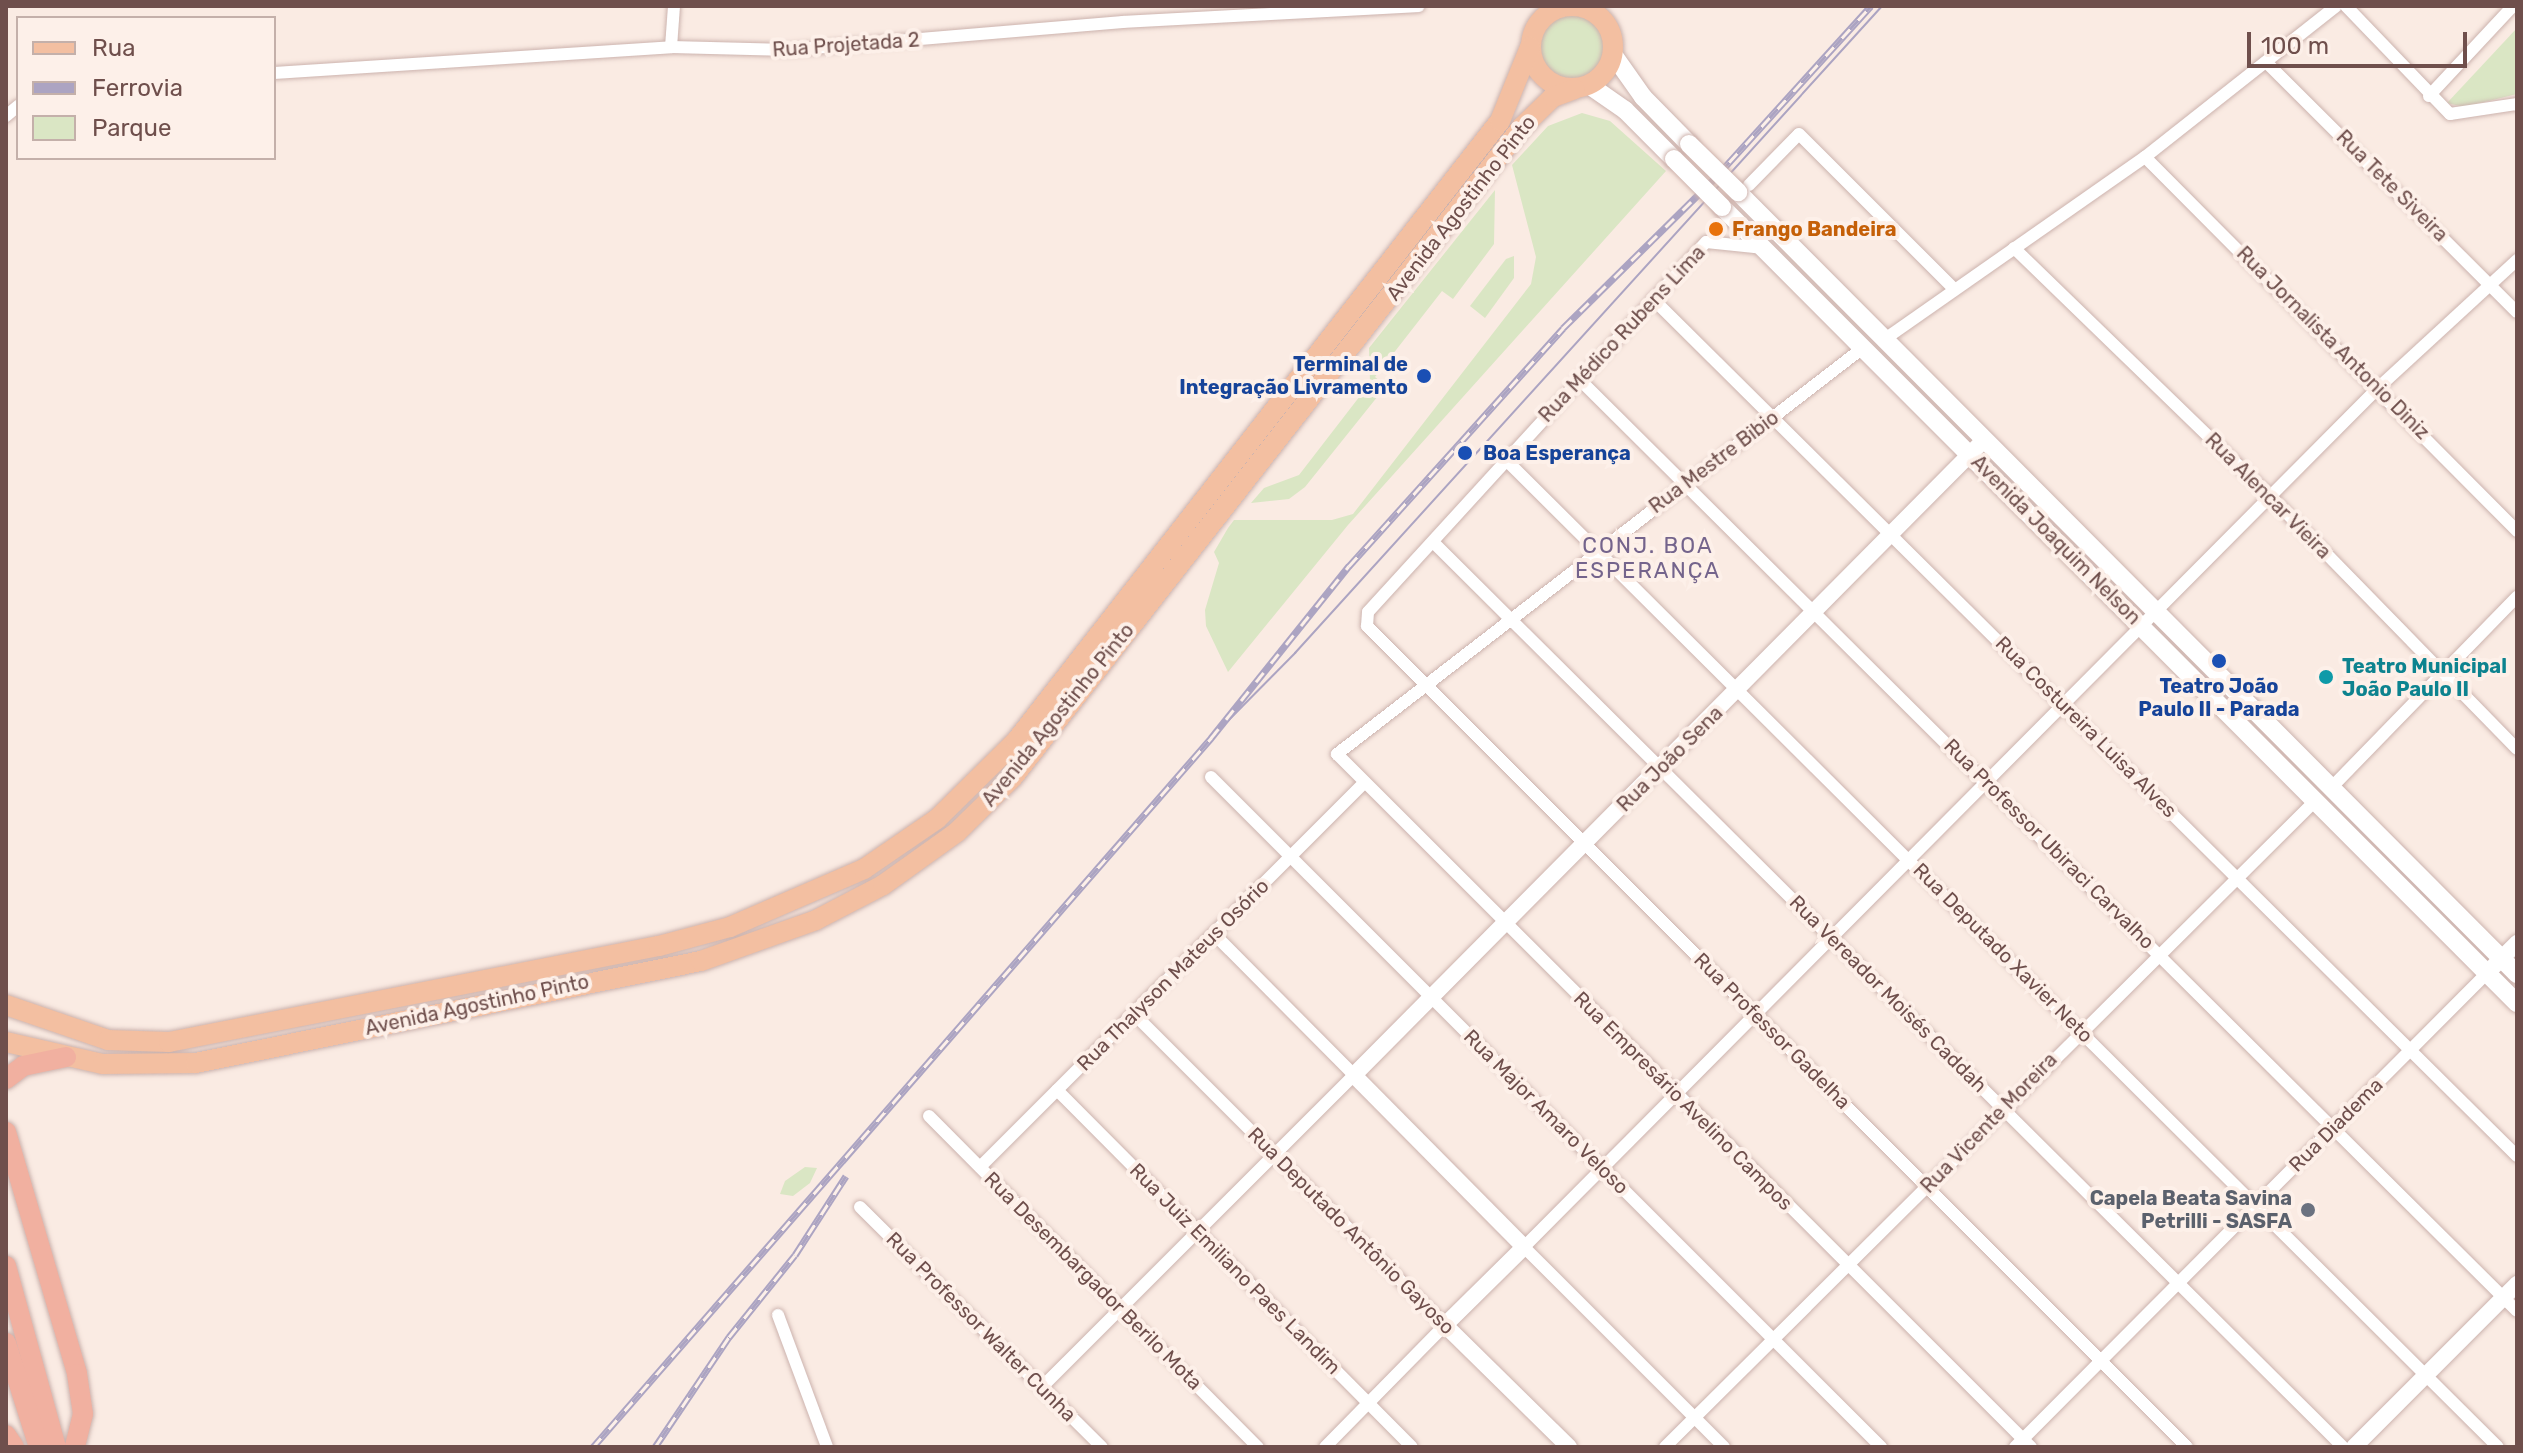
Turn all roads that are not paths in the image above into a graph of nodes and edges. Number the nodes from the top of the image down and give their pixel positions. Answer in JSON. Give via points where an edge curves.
{"nodes":[{"id":1,"x":674,"y":6,"type":"edge"},
{"id":2,"x":1419,"y":6,"type":"edge"},
{"id":3,"x":1527,"y":6,"type":"edge"},
{"id":4,"x":1576,"y":6,"type":"edge"},
{"id":5,"x":2336,"y":6,"type":"edge"},
{"id":6,"x":2346,"y":6,"type":"edge"},
{"id":7,"x":2367,"y":6,"type":"edge"},
{"id":8,"x":2513,"y":6,"type":"edge"},
{"id":9,"x":2356,"y":17,"type":"junction"},
{"id":10,"x":1531,"y":40,"type":"junction"},
{"id":11,"x":671,"y":47,"type":"junction"},
{"id":12,"x":1612,"y":53,"type":"junction"},
{"id":13,"x":2266,"y":62,"type":"junction"},
{"id":14,"x":276,"y":73,"type":"edge"},
{"id":15,"x":1582,"y":87,"type":"junction"},
{"id":16,"x":2429,"y":96,"type":"junction"},
{"id":17,"x":2517,"y":104,"type":"edge"},
{"id":18,"x":2145,"y":157,"type":"junction"},
{"id":19,"x":1743,"y":189,"type":"junction"},
{"id":20,"x":1764,"y":248,"type":"junction"},
{"id":21,"x":2014,"y":248,"type":"junction"},
{"id":22,"x":2517,"y":260,"type":"edge"},
{"id":23,"x":2491,"y":285,"type":"junction"},
{"id":24,"x":1954,"y":289,"type":"junction"},
{"id":25,"x":1653,"y":299,"type":"junction"},
{"id":26,"x":2517,"y":312,"type":"edge"},
{"id":27,"x":1885,"y":339,"type":"junction"},
{"id":28,"x":1864,"y":347,"type":"junction"},
{"id":29,"x":1579,"y":379,"type":"junction"},
{"id":30,"x":2379,"y":387,"type":"junction"},
{"id":31,"x":1775,"y":416,"type":"junction"},
{"id":32,"x":1983,"y":441,"type":"junction"},
{"id":33,"x":1970,"y":455,"type":"junction"},
{"id":34,"x":1506,"y":460,"type":"junction"},
{"id":35,"x":1685,"y":481,"type":"junction"},
{"id":36,"x":2271,"y":497,"type":"junction"},
{"id":37,"x":2517,"y":531,"type":"edge"},
{"id":38,"x":1892,"y":533,"type":"junction"},
{"id":39,"x":1433,"y":542,"type":"junction"},
{"id":40,"x":1598,"y":550,"type":"junction"},
{"id":41,"x":2517,"y":597,"type":"edge"},
{"id":42,"x":1368,"y":612,"type":"joint"},
{"id":43,"x":1816,"y":612,"type":"junction"},
{"id":44,"x":2157,"y":612,"type":"junction"},
{"id":45,"x":1510,"y":618,"type":"junction"},
{"id":46,"x":2142,"y":626,"type":"junction"},
{"id":47,"x":2441,"y":670,"type":"junction"},
{"id":48,"x":1424,"y":685,"type":"junction"},
{"id":49,"x":1739,"y":690,"type":"junction"},
{"id":50,"x":2065,"y":706,"type":"junction"},
{"id":51,"x":2517,"y":749,"type":"edge"},
{"id":52,"x":1337,"y":754,"type":"joint"},
{"id":53,"x":1661,"y":767,"type":"junction"},
{"id":54,"x":1211,"y":777,"type":"dead end"},
{"id":55,"x":1365,"y":782,"type":"junction"},
{"id":56,"x":1988,"y":784,"type":"junction"},
{"id":57,"x":2330,"y":789,"type":"junction"},
{"id":58,"x":2315,"y":801,"type":"junction"},
{"id":59,"x":1586,"y":843,"type":"junction"},
{"id":60,"x":1291,"y":856,"type":"junction"},
{"id":61,"x":1910,"y":861,"type":"junction"},
{"id":62,"x":2237,"y":877,"type":"junction"},
{"id":63,"x":1506,"y":924,"type":"junction"},
{"id":64,"x":1214,"y":934,"type":"junction"},
{"id":65,"x":1832,"y":939,"type":"junction"},
{"id":66,"x":2512,"y":950,"type":"edge"},
{"id":67,"x":2158,"y":953,"type":"junction"},
{"id":68,"x":2487,"y":973,"type":"junction"},
{"id":69,"x":2517,"y":974,"type":"edge"},
{"id":70,"x":1432,"y":997,"type":"junction"},
{"id":71,"x":2517,"y":1003,"type":"edge"},
{"id":72,"x":6,"y":1005,"type":"edge"},
{"id":73,"x":1134,"y":1014,"type":"junction"},
{"id":74,"x":1756,"y":1015,"type":"junction"},
{"id":75,"x":2080,"y":1030,"type":"junction"},
{"id":76,"x":6,"y":1042,"type":"edge"},
{"id":77,"x":2410,"y":1050,"type":"junction"},
{"id":78,"x":66,"y":1057,"type":"junction"},
{"id":79,"x":1354,"y":1075,"type":"junction"},
{"id":80,"x":6,"y":1079,"type":"edge"},
{"id":81,"x":1057,"y":1090,"type":"junction"},
{"id":82,"x":1677,"y":1095,"type":"junction"},
{"id":83,"x":2003,"y":1108,"type":"junction"},
{"id":84,"x":929,"y":1116,"type":"dead end"},
{"id":85,"x":2333,"y":1128,"type":"junction"},
{"id":86,"x":6,"y":1132,"type":"edge"},
{"id":87,"x":1276,"y":1155,"type":"junction"},
{"id":88,"x":2517,"y":1156,"type":"edge"},
{"id":89,"x":980,"y":1167,"type":"junction"},
{"id":90,"x":1603,"y":1169,"type":"junction"},
{"id":91,"x":1928,"y":1186,"type":"junction"},
{"id":92,"x":2256,"y":1206,"type":"junction"},
{"id":93,"x":860,"y":1207,"type":"dead end"},
{"id":94,"x":1199,"y":1233,"type":"junction"},
{"id":95,"x":1524,"y":1247,"type":"junction"},
{"id":96,"x":6,"y":1266,"type":"edge"},
{"id":97,"x":1848,"y":1266,"type":"junction"},
{"id":98,"x":2178,"y":1283,"type":"junction"},
{"id":99,"x":2517,"y":1284,"type":"edge"},
{"id":100,"x":2504,"y":1297,"type":"junction"},
{"id":101,"x":1121,"y":1310,"type":"junction"},
{"id":102,"x":2517,"y":1311,"type":"edge"},
{"id":103,"x":778,"y":1315,"type":"dead end"},
{"id":104,"x":1445,"y":1325,"type":"junction"},
{"id":105,"x":1773,"y":1340,"type":"junction"},
{"id":106,"x":6,"y":1343,"type":"edge"},
{"id":107,"x":2099,"y":1360,"type":"junction"},
{"id":108,"x":2426,"y":1376,"type":"junction"},
{"id":109,"x":1042,"y":1387,"type":"junction"},
{"id":110,"x":1368,"y":1403,"type":"junction"},
{"id":111,"x":1695,"y":1417,"type":"junction"},
{"id":112,"x":6,"y":1435,"type":"edge"},
{"id":113,"x":2023,"y":1444,"type":"edge"},
{"id":114,"x":14,"y":1447,"type":"edge"},
{"id":115,"x":39,"y":1447,"type":"edge"},
{"id":116,"x":56,"y":1447,"type":"edge"},
{"id":117,"x":75,"y":1447,"type":"edge"},
{"id":118,"x":827,"y":1447,"type":"edge"},
{"id":119,"x":1102,"y":1447,"type":"edge"},
{"id":120,"x":1258,"y":1447,"type":"edge"},
{"id":121,"x":1325,"y":1447,"type":"edge"},
{"id":122,"x":1412,"y":1447,"type":"edge"},
{"id":123,"x":1569,"y":1447,"type":"edge"},
{"id":124,"x":1665,"y":1447,"type":"edge"},
{"id":125,"x":1724,"y":1447,"type":"edge"},
{"id":126,"x":1881,"y":1447,"type":"edge"},
{"id":127,"x":2187,"y":1447,"type":"edge"},
{"id":128,"x":2343,"y":1447,"type":"edge"},
{"id":129,"x":2354,"y":1447,"type":"edge"},
{"id":130,"x":2498,"y":1447,"type":"edge"}],
"edges":[{"from":1,"to":11,"type":"street"},
{"from":2,"to":11,"type":"street","name":"Rua Projetada 2","via":[[1123,22],[789,50]]},
{"from":3,"to":10,"type":"main road"},
{"from":4,"to":10,"type":"main road","via":[[1550,12]]},
{"from":4,"to":12,"type":"main road","via":[[1608,27]]},
{"from":5,"to":13,"type":"street"},
{"from":6,"to":9,"type":"street"},
{"from":7,"to":9,"type":"street"},
{"from":8,"to":16,"type":"street"},
{"from":9,"to":16,"type":"street"},
{"from":10,"to":15,"type":"main road","via":[[1539,73],[1561,88]]},
{"from":10,"to":72,"type":"main road","name":"Avenida Agostinho Pinto","via":[[1500,121],[1017,740],[937,819],[864,869],[730,927],[659,946],[169,1042],[129,1043],[85,1035]]},
{"from":11,"to":14,"type":"street","name":"Rua Projetada 2"},
{"from":12,"to":15,"type":"main road","via":[[1600,77]]},
{"from":12,"to":19,"type":"main road","name":"Avenida Joaquim Nelson","bridge":true,"via":[[1643,97]]},
{"from":13,"to":18,"type":"street"},
{"from":13,"to":23,"type":"street","name":"Rua Tete Siveira"},
{"from":15,"to":20,"type":"main road","name":"Avenida Joaquim Nelson","bridge":true,"via":[[1625,110]]},
{"from":15,"to":78,"type":"main road","name":"Avenida Agostinho Pinto","via":[[1553,97],[1522,127],[1013,777],[957,832],[883,885],[816,920],[701,961],[196,1063],[126,1066]]},
{"from":16,"to":17,"type":"street","via":[[2459,117]]},
{"from":18,"to":21,"type":"street"},
{"from":18,"to":30,"type":"street","name":"Rua Jornalista Antonio Diniz"},
{"from":19,"to":24,"type":"street","via":[[1799,134]]},
{"from":19,"to":27,"type":"main road","name":"Avenida Joaquim Nelson"},
{"from":20,"to":25,"type":"street","name":"Rua Médico Rubens Lima","via":[[1706,242]]},
{"from":20,"to":28,"type":"main road","name":"Avenida Joaquim Nelson"},
{"from":21,"to":24,"type":"street"},
{"from":21,"to":36,"type":"street","name":"Rua Alencar Vieira"},
{"from":22,"to":23,"type":"street"},
{"from":23,"to":26,"type":"street","name":"Rua Tete Siveira"},
{"from":23,"to":30,"type":"street"},
{"from":24,"to":27,"type":"street"},
{"from":25,"to":29,"type":"street","name":"Rua Médico Rubens Lima"},
{"from":25,"to":31,"type":"street","name":"Rua Costureira Luisa Alves"},
{"from":27,"to":32,"type":"main road","name":"Avenida Joaquim Nelson"},
{"from":28,"to":31,"type":"street","name":"Rua Mestre Bibio"},
{"from":28,"to":33,"type":"main road","name":"Avenida Joaquim Nelson"},
{"from":29,"to":34,"type":"street","name":"Rua Médico Rubens Lima"},
{"from":29,"to":35,"type":"street","name":"Rua Professor Ubiraci Carvalho"},
{"from":30,"to":36,"type":"street"},
{"from":30,"to":37,"type":"street","name":"Rua Jornalista Antonio Diniz"},
{"from":31,"to":35,"type":"street","name":"Rua Mestre Bibio"},
{"from":31,"to":38,"type":"street","name":"Rua Costureira Luisa Alves"},
{"from":32,"to":33,"type":"street","name":"Rua João Sena"},
{"from":32,"to":44,"type":"main road","name":"Avenida Joaquim Nelson"},
{"from":33,"to":38,"type":"street","name":"Rua João Sena"},
{"from":33,"to":46,"type":"main road","name":"Avenida Joaquim Nelson"},
{"from":34,"to":39,"type":"street","name":"Rua Médico Rubens Lima"},
{"from":34,"to":40,"type":"street","name":"Rua Deputado Xavier Neto"},
{"from":35,"to":40,"type":"street","name":"Rua Mestre Bibio"},
{"from":35,"to":43,"type":"street","name":"Rua Professor Ubiraci Carvalho"},
{"from":36,"to":44,"type":"street"},
{"from":36,"to":47,"type":"street","name":"Rua Alencar Vieira"},
{"from":38,"to":43,"type":"street","name":"Rua João Sena"},
{"from":38,"to":50,"type":"street","name":"Rua Costureira Luisa Alves"},
{"from":39,"to":42,"type":"street","name":"Rua Médico Rubens Lima"},
{"from":39,"to":45,"type":"street","name":"Rua Vereador Moisés Caddah"},
{"from":40,"to":45,"type":"street","name":"Rua Mestre Bibio"},
{"from":40,"to":49,"type":"street","name":"Rua Deputado Xavier Neto"},
{"from":41,"to":47,"type":"street"},
{"from":42,"to":48,"type":"street","name":"Rua Professor Gadelha","via":[[1371,632]]},
{"from":43,"to":49,"type":"street","name":"Rua João Sena"},
{"from":43,"to":56,"type":"street","name":"Rua Professor Ubiraci Carvalho"},
{"from":44,"to":46,"type":"street"},
{"from":44,"to":57,"type":"main road","name":"Avenida Joaquim Nelson"},
{"from":45,"to":48,"type":"street","name":"Rua Mestre Bibio"},
{"from":45,"to":53,"type":"street","name":"Rua Vereador Moisés Caddah"},
{"from":46,"to":50,"type":"street"},
{"from":46,"to":58,"type":"main road","name":"Avenida Joaquim Nelson"},
{"from":47,"to":51,"type":"street","name":"Rua Alencar Vieira"},
{"from":47,"to":57,"type":"street"},
{"from":48,"to":52,"type":"street","name":"Rua Mestre Bibio"},
{"from":48,"to":59,"type":"street","name":"Rua Professor Gadelha"},
{"from":49,"to":53,"type":"street","name":"Rua João Sena"},
{"from":49,"to":61,"type":"street","name":"Rua Deputado Xavier Neto"},
{"from":50,"to":56,"type":"street"},
{"from":50,"to":62,"type":"street","name":"Rua Costureira Luisa Alves"},
{"from":52,"to":55,"type":"street","name":"Rua Empresário Avelino Campos"},
{"from":53,"to":59,"type":"street","name":"Rua João Sena"},
{"from":53,"to":65,"type":"street","name":"Rua Vereador Moisés Caddah"},
{"from":54,"to":60,"type":"street","name":"Rua Major Amaro Veloso"},
{"from":55,"to":60,"type":"street","name":"Rua Thalyson Mateus Osório"},
{"from":55,"to":63,"type":"street","name":"Rua Empresário Avelino Campos"},
{"from":56,"to":61,"type":"street"},
{"from":56,"to":67,"type":"street","name":"Rua Professor Ubiraci Carvalho"},
{"from":57,"to":66,"type":"main road","name":"Avenida Joaquim Nelson"},
{"from":58,"to":62,"type":"street","name":"Rua Vicente Moreira"},
{"from":58,"to":68,"type":"main road","name":"Avenida Joaquim Nelson"},
{"from":59,"to":63,"type":"street","name":"Rua João Sena"},
{"from":59,"to":74,"type":"street","name":"Rua Professor Gadelha"},
{"from":60,"to":64,"type":"street","name":"Rua Thalyson Mateus Osório"},
{"from":60,"to":70,"type":"street","name":"Rua Major Amaro Veloso"},
{"from":61,"to":65,"type":"street"},
{"from":61,"to":75,"type":"street","name":"Rua Deputado Xavier Neto"},
{"from":62,"to":67,"type":"street","name":"Rua Vicente Moreira"},
{"from":62,"to":77,"type":"street","name":"Rua Costureira Luisa Alves"},
{"from":63,"to":70,"type":"street","name":"Rua João Sena"},
{"from":63,"to":82,"type":"street","name":"Rua Empresário Avelino Campos"},
{"from":64,"to":73,"type":"street","name":"Rua Thalyson Mateus Osório"},
{"from":64,"to":79,"type":"street"},
{"from":65,"to":74,"type":"street"},
{"from":65,"to":83,"type":"street","name":"Rua Vereador Moisés Caddah"},
{"from":66,"to":68,"type":"street"},
{"from":66,"to":69,"type":"main road","name":"Avenida Joaquim Nelson"},
{"from":67,"to":75,"type":"street","name":"Rua Vicente Moreira"},
{"from":67,"to":85,"type":"street","name":"Rua Professor Ubiraci Carvalho"},
{"from":68,"to":71,"type":"main road","name":"Avenida Joaquim Nelson"},
{"from":68,"to":77,"type":"street","name":"Rua Diadema"},
{"from":70,"to":79,"type":"street","name":"Rua João Sena"},
{"from":70,"to":90,"type":"street","name":"Rua Major Amaro Veloso"},
{"from":73,"to":81,"type":"street","name":"Rua Thalyson Mateus Osório"},
{"from":73,"to":87,"type":"street","name":"Rua Deputado Antônio Gayoso"},
{"from":74,"to":82,"type":"street"},
{"from":74,"to":91,"type":"street","name":"Rua Professor Gadelha"},
{"from":75,"to":83,"type":"street","name":"Rua Vicente Moreira"},
{"from":75,"to":92,"type":"street","name":"Rua Deputado Xavier Neto"},
{"from":76,"to":78,"type":"main road","name":"Avenida Agostinho Pinto"},
{"from":77,"to":85,"type":"street","name":"Rua Diadema"},
{"from":77,"to":88,"type":"street","name":"Rua Costureira Luisa Alves"},
{"from":78,"to":80,"type":"highway","via":[[23,1066]]},
{"from":79,"to":87,"type":"street"},
{"from":79,"to":95,"type":"street"},
{"from":81,"to":89,"type":"street","name":"Rua Thalyson Mateus Osório"},
{"from":81,"to":94,"type":"street","name":"Rua Juiz Emiliano Paes Landim"},
{"from":82,"to":90,"type":"street"},
{"from":82,"to":97,"type":"street","name":"Rua Empresário Avelino Campos"},
{"from":83,"to":91,"type":"street","name":"Rua Vicente Moreira"},
{"from":83,"to":98,"type":"street","name":"Rua Vereador Moisés Caddah"},
{"from":84,"to":89,"type":"street","name":"Rua Desembargador Berilo Mota"},
{"from":85,"to":92,"type":"street","name":"Rua Diadema"},
{"from":85,"to":100,"type":"street","name":"Rua Professor Ubiraci Carvalho"},
{"from":86,"to":117,"type":"highway","via":[[77,1374],[83,1414]]},
{"from":87,"to":94,"type":"street"},
{"from":87,"to":104,"type":"street","name":"Rua Deputado Antônio Gayoso"},
{"from":89,"to":101,"type":"street","name":"Rua Desembargador Berilo Mota"},
{"from":90,"to":95,"type":"street"},
{"from":90,"to":105,"type":"street","name":"Rua Major Amaro Veloso"},
{"from":91,"to":97,"type":"street","name":"Rua Vicente Moreira"},
{"from":91,"to":107,"type":"street","name":"Rua Professor Gadelha"},
{"from":92,"to":98,"type":"street","name":"Rua Diadema"},
{"from":92,"to":108,"type":"street","name":"Rua Deputado Xavier Neto"},
{"from":93,"to":109,"type":"street","name":"Rua Professor Walter Cunha"},
{"from":94,"to":101,"type":"street"},
{"from":94,"to":110,"type":"street","name":"Rua Juiz Emiliano Paes Landim"},
{"from":95,"to":104,"type":"street"},
{"from":95,"to":111,"type":"street"},
{"from":96,"to":116,"type":"highway"},
{"from":97,"to":105,"type":"street","name":"Rua Vicente Moreira"},
{"from":97,"to":113,"type":"street","name":"Rua Empresário Avelino Campos"},
{"from":98,"to":107,"type":"street","name":"Rua Diadema"},
{"from":98,"to":128,"type":"street","name":"Rua Vereador Moisés Caddah"},
{"from":99,"to":100,"type":"street"},
{"from":100,"to":102,"type":"street","name":"Rua Professor Ubiraci Carvalho"},
{"from":100,"to":108,"type":"street"},
{"from":101,"to":109,"type":"street"},
{"from":101,"to":120,"type":"street","name":"Rua Desembargador Berilo Mota"},
{"from":103,"to":118,"type":"street"},
{"from":104,"to":110,"type":"street"},
{"from":104,"to":123,"type":"street","name":"Rua Deputado Antônio Gayoso"},
{"from":105,"to":111,"type":"street","name":"Rua Vicente Moreira"},
{"from":105,"to":126,"type":"street","name":"Rua Major Amaro Veloso"},
{"from":106,"to":115,"type":"highway"},
{"from":107,"to":113,"type":"street","name":"Rua Diadema"},
{"from":107,"to":127,"type":"street","name":"Rua Professor Gadelha"},
{"from":108,"to":129,"type":"street"},
{"from":108,"to":130,"type":"street","name":"Rua Deputado Xavier Neto"},
{"from":109,"to":119,"type":"street","name":"Rua Professor Walter Cunha"},
{"from":110,"to":121,"type":"street"},
{"from":110,"to":122,"type":"street","name":"Rua Juiz Emiliano Paes Landim"},
{"from":111,"to":124,"type":"street","name":"Rua Vicente Moreira"},
{"from":111,"to":125,"type":"street"},
{"from":112,"to":114,"type":"highway"}]}
